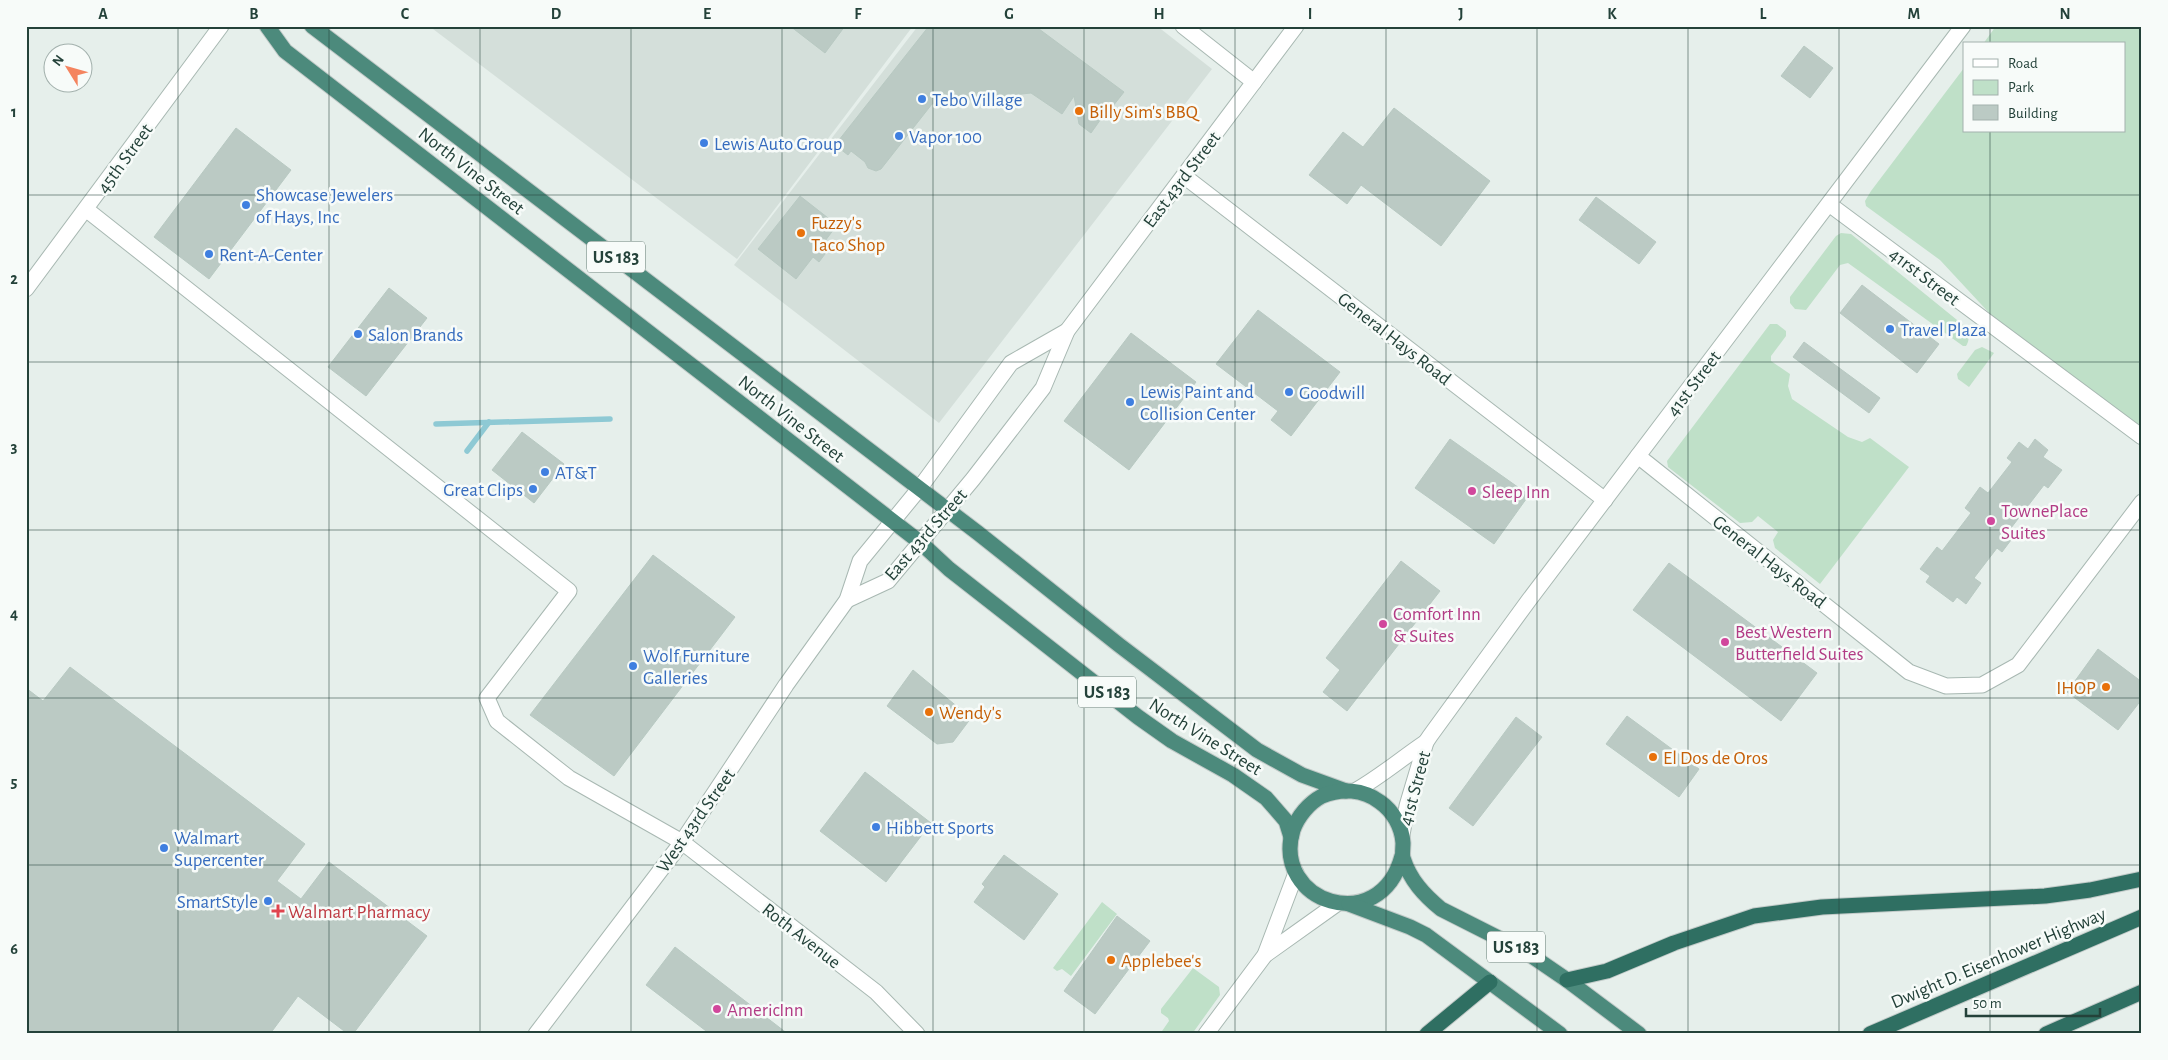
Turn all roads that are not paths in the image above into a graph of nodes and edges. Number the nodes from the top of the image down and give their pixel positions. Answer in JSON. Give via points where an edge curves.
{"nodes":[{"id":1,"x":221,"y":26,"type":"edge"},
{"id":2,"x":267,"y":26,"type":"edge"},
{"id":3,"x":312,"y":26,"type":"edge"},
{"id":4,"x":1183,"y":26,"type":"edge"},
{"id":5,"x":1296,"y":26,"type":"edge"},
{"id":6,"x":1963,"y":26,"type":"edge"},
{"id":7,"x":1254,"y":82,"type":"junction"},
{"id":8,"x":1184,"y":176,"type":"junction"},
{"id":9,"x":1829,"y":204,"type":"junction"},
{"id":10,"x":86,"y":210,"type":"junction"},
{"id":11,"x":26,"y":289,"type":"edge"},
{"id":12,"x":1067,"y":332,"type":"junction"},
{"id":13,"x":2142,"y":437,"type":"edge"},
{"id":14,"x":1638,"y":456,"type":"junction"},
{"id":15,"x":919,"y":489,"type":"junction"},
{"id":16,"x":1605,"y":500,"type":"junction"},
{"id":17,"x":2142,"y":502,"type":"edge"},
{"id":18,"x":948,"y":510,"type":"junction"},
{"id":19,"x":892,"y":521,"type":"junction"},
{"id":20,"x":920,"y":543,"type":"junction"},
{"id":21,"x":847,"y":600,"type":"junction"},
{"id":22,"x":1426,"y":742,"type":"junction"},
{"id":23,"x":1350,"y":791,"type":"junction"},
{"id":24,"x":1402,"y":835,"type":"junction"},
{"id":25,"x":1291,"y":837,"type":"junction"},
{"id":26,"x":682,"y":842,"type":"junction"},
{"id":27,"x":1402,"y":856,"type":"junction"},
{"id":28,"x":1296,"y":873,"type":"junction"},
{"id":29,"x":2142,"y":879,"type":"edge"},
{"id":30,"x":1344,"y":904,"type":"junction"},
{"id":31,"x":2142,"y":917,"type":"edge"},
{"id":32,"x":1265,"y":955,"type":"junction"},
{"id":33,"x":1567,"y":980,"type":"junction"},
{"id":34,"x":1490,"y":982,"type":"junction"},
{"id":35,"x":2142,"y":992,"type":"edge"},
{"id":36,"x":536,"y":1034,"type":"edge"},
{"id":37,"x":917,"y":1034,"type":"edge"},
{"id":38,"x":1206,"y":1034,"type":"edge"},
{"id":39,"x":1427,"y":1034,"type":"edge"},
{"id":40,"x":1560,"y":1034,"type":"edge"},
{"id":41,"x":1639,"y":1034,"type":"edge"},
{"id":42,"x":1870,"y":1034,"type":"edge"},
{"id":43,"x":2046,"y":1034,"type":"edge"}],
"edges":[{"from":1,"to":10,"type":"street","name":"45th Street"},
{"from":2,"to":19,"type":"highway","name":"North Vine Street","number":"US 183","via":[[285,51]]},
{"from":3,"to":15,"type":"highway","name":"North Vine Street","number":"US 183"},
{"from":4,"to":7,"type":"street"},
{"from":5,"to":7,"type":"street","name":"East 43rd Street"},
{"from":6,"to":9,"type":"street","name":"41st Street"},
{"from":7,"to":8,"type":"street","name":"East 43rd Street"},
{"from":8,"to":12,"type":"street","name":"East 43rd Street"},
{"from":8,"to":16,"type":"street","name":"General Hays Road"},
{"from":9,"to":13,"type":"street","name":"41rst Street"},
{"from":9,"to":14,"type":"street","name":"41st Street"},
{"from":10,"to":11,"type":"street","name":"45th Street"},
{"from":10,"to":26,"type":"street","name":"Roth Avenue","via":[[569,591],[487,698],[496,721],[569,778]]},
{"from":12,"to":15,"type":"street","name":"East 43rd Street","via":[[1011,362]]},
{"from":12,"to":18,"type":"street","name":"East 43rd Street","via":[[1043,388]]},
{"from":14,"to":16,"type":"street","name":"41st Street"},
{"from":14,"to":17,"type":"street","name":"General Hays Road","via":[[1909,672],[1946,686],[1982,685],[2018,665]]},
{"from":15,"to":18,"type":"highway","name":"North Vine Street","number":"US 183"},
{"from":15,"to":19,"type":"street","name":"East 43rd Street"},
{"from":16,"to":22,"type":"street","name":"41st Street"},
{"from":18,"to":20,"type":"street","name":"East 43rd Street"},
{"from":18,"to":23,"type":"highway","name":"North Vine Street","number":"US 183","via":[[1119,646],[1257,750],[1302,775]]},
{"from":19,"to":20,"type":"highway","name":"North Vine Street","number":"US 183"},
{"from":19,"to":21,"type":"street","name":"East 43rd Street","via":[[860,561]]},
{"from":20,"to":21,"type":"street","name":"East 43rd Street","via":[[888,582]]},
{"from":20,"to":25,"type":"highway","name":"North Vine Street","number":"US 183","via":[[1138,717],[1266,798],[1286,821]]},
{"from":21,"to":26,"type":"street","name":"West 43rd Street","via":[[786,685]]},
{"from":22,"to":23,"type":"street","name":"41st Street","via":[[1378,778]]},
{"from":22,"to":24,"type":"street","name":"41st Street"},
{"from":23,"to":24,"type":"highway","via":[[1380,802],[1398,822]]},
{"from":23,"to":25,"type":"highway","via":[[1333,792],[1310,804],[1295,825]]},
{"from":24,"to":27,"type":"highway"},
{"from":25,"to":28,"type":"highway"},
{"from":26,"to":36,"type":"street","name":"West 43rd Street"},
{"from":26,"to":37,"type":"street","name":"Roth Avenue","via":[[876,992]]},
{"from":27,"to":30,"type":"highway","via":[[1399,869],[1384,890],[1374,897]]},
{"from":27,"to":33,"type":"highway","number":"US 183","via":[[1412,878],[1429,900],[1526,952]]},
{"from":28,"to":30,"type":"highway","via":[[1321,898]]},
{"from":28,"to":32,"type":"street"},
{"from":29,"to":33,"type":"highway","via":[[2045,896],[1822,907],[1754,916],[1674,943],[1607,971]]},
{"from":30,"to":32,"type":"street"},
{"from":30,"to":34,"type":"highway","number":"US 183","via":[[1410,927]]},
{"from":31,"to":42,"type":"highway","name":"Dwight D. Eisenhower Highway"},
{"from":32,"to":38,"type":"street"},
{"from":33,"to":41,"type":"highway","number":"US 183"},
{"from":34,"to":39,"type":"highway"},
{"from":34,"to":40,"type":"highway","number":"US 183"},
{"from":35,"to":43,"type":"highway"}]}
